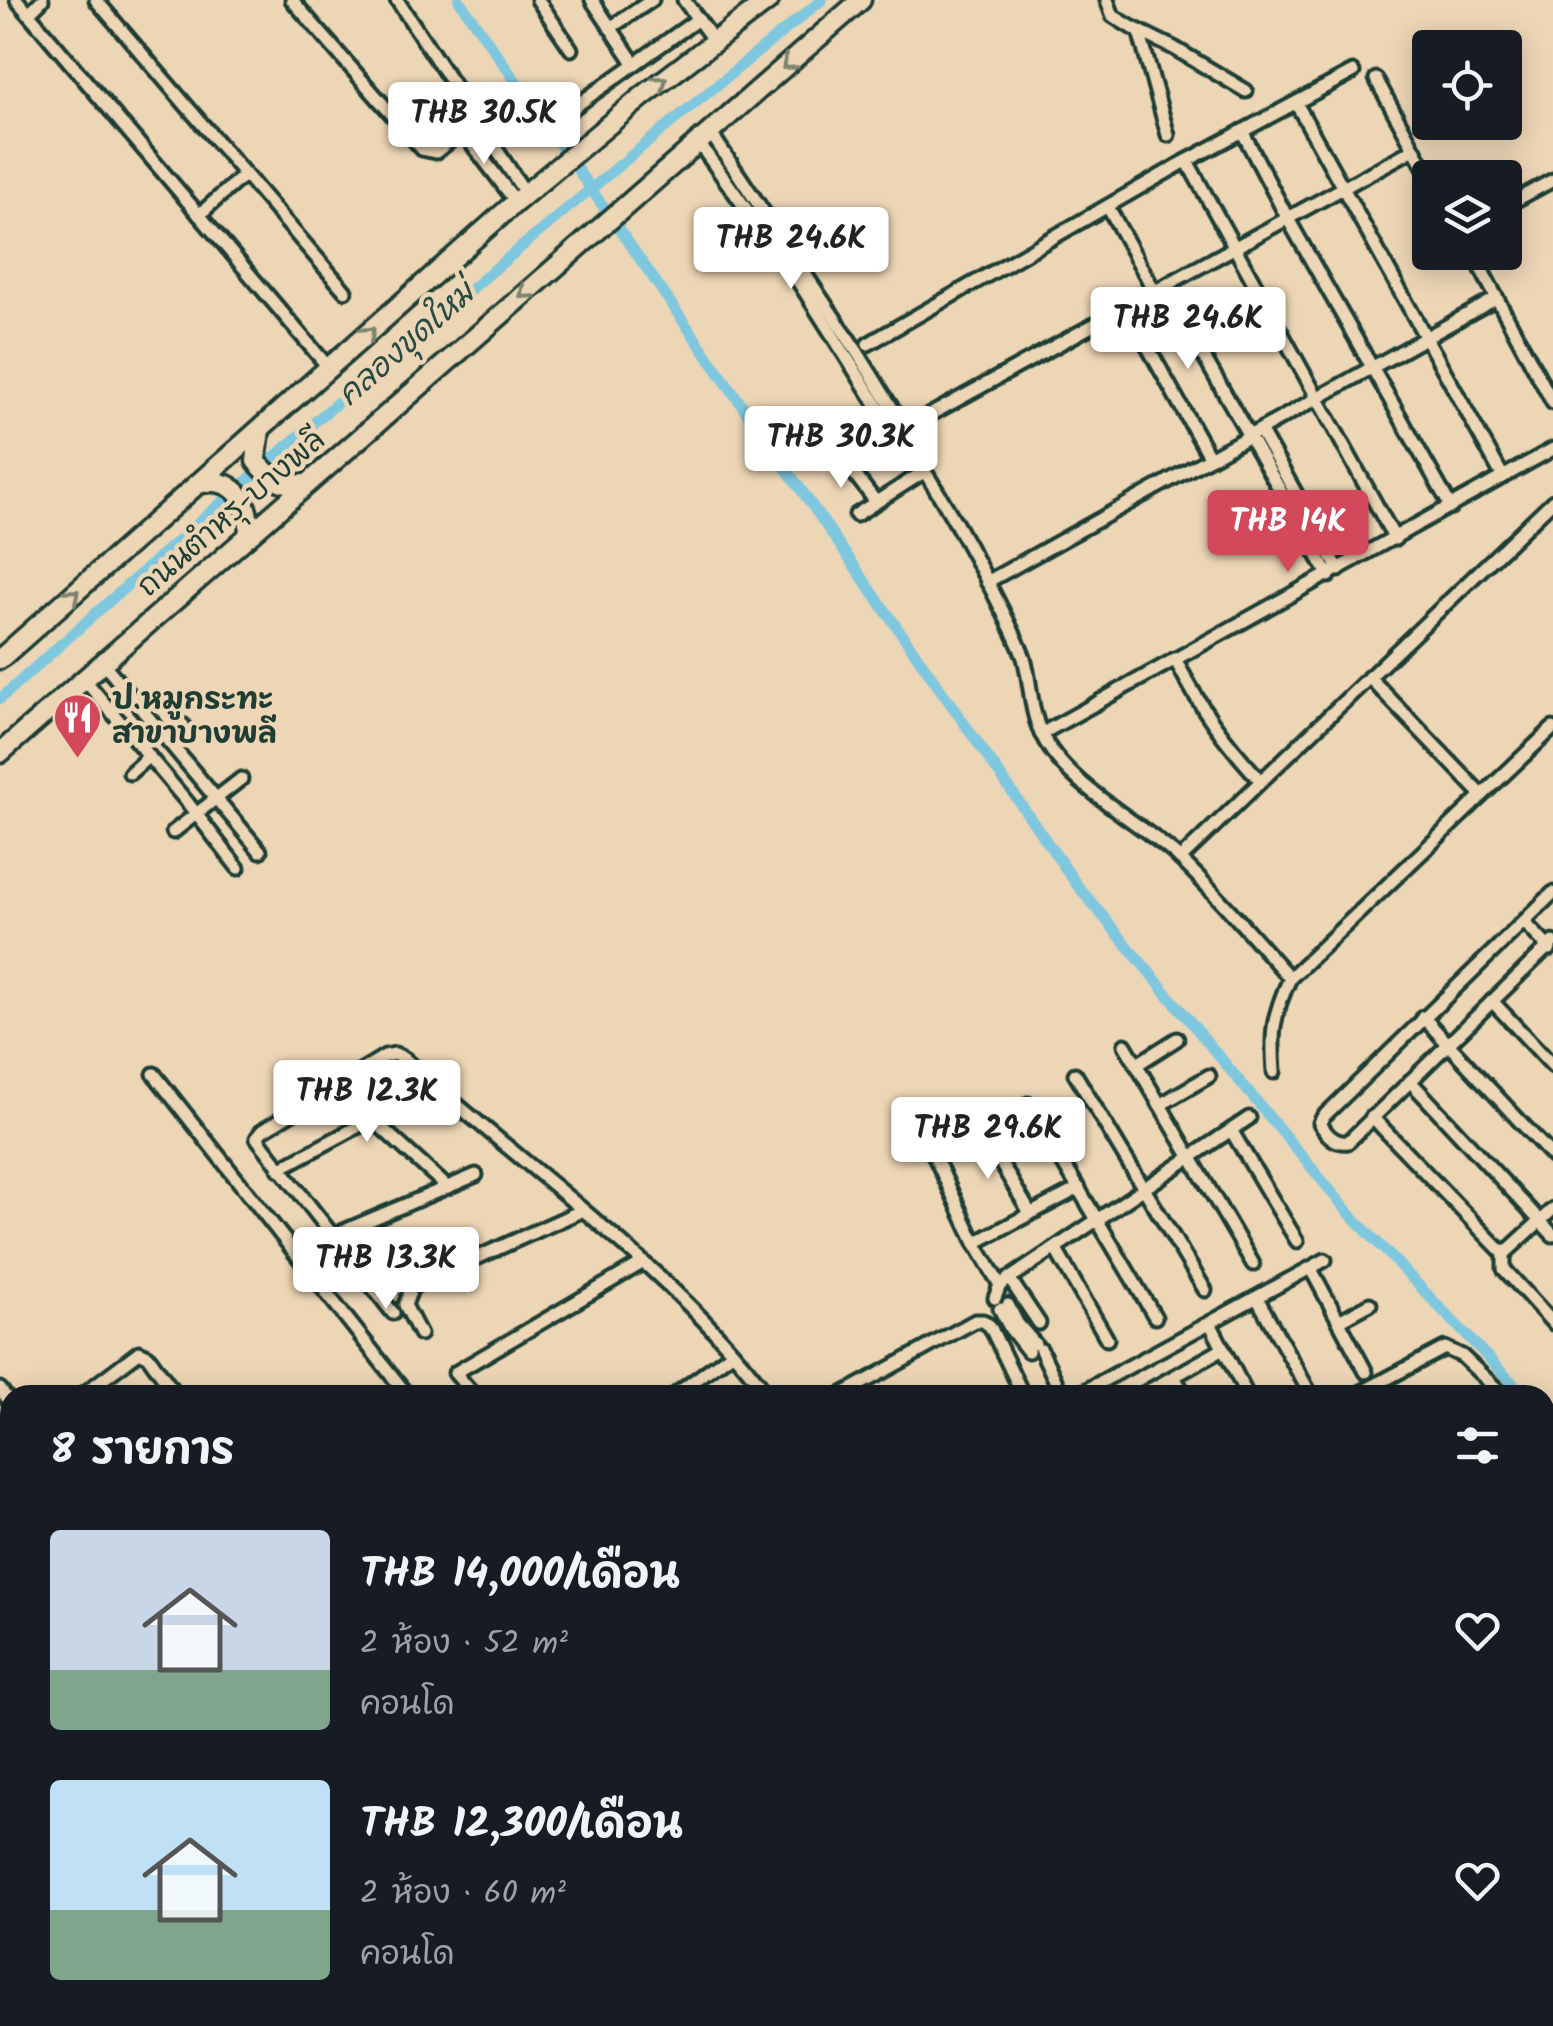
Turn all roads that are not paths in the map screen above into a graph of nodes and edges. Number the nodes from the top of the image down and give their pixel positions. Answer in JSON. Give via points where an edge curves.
{"nodes":[{"id":1,"x":18,"y":0,"type":"edge"},
{"id":2,"x":42,"y":0,"type":"edge"},
{"id":3,"x":96,"y":0,"type":"edge"},
{"id":4,"x":292,"y":0,"type":"edge"},
{"id":5,"x":397,"y":0,"type":"edge"},
{"id":6,"x":538,"y":0,"type":"edge"},
{"id":7,"x":592,"y":0,"type":"edge"},
{"id":8,"x":652,"y":0,"type":"edge"},
{"id":9,"x":684,"y":0,"type":"edge"},
{"id":10,"x":769,"y":0,"type":"edge"},
{"id":11,"x":862,"y":0,"type":"edge"},
{"id":12,"x":1107,"y":0,"type":"edge"},
{"id":13,"x":29,"y":13,"type":"junction"},
{"id":14,"x":698,"y":19,"type":"junction"},
{"id":15,"x":610,"y":28,"type":"junction"},
{"id":16,"x":1139,"y":31,"type":"junction"},
{"id":17,"x":714,"y":41,"type":"junction"},
{"id":18,"x":570,"y":49,"type":"dead end"},
{"id":19,"x":634,"y":63,"type":"junction"},
{"id":20,"x":1353,"y":72,"type":"dead end"},
{"id":21,"x":1376,"y":79,"type":"dead end"},
{"id":22,"x":1246,"y":91,"type":"dead end"},
{"id":23,"x":1296,"y":102,"type":"junction"},
{"id":24,"x":563,"y":115,"type":"dead end"},
{"id":25,"x":478,"y":119,"type":"junction"},
{"id":26,"x":462,"y":131,"type":"junction"},
{"id":27,"x":1242,"y":131,"type":"junction"},
{"id":28,"x":1168,"y":135,"type":"dead end"},
{"id":29,"x":704,"y":137,"type":"junction"},
{"id":30,"x":1414,"y":149,"type":"junction"},
{"id":31,"x":1420,"y":160,"type":"edge"},
{"id":32,"x":1186,"y":161,"type":"junction"},
{"id":33,"x":245,"y":174,"type":"junction"},
{"id":34,"x":1553,"y":180,"type":"edge"},
{"id":35,"x":1344,"y":188,"type":"junction"},
{"id":36,"x":1522,"y":197,"type":"edge"},
{"id":37,"x":521,"y":198,"type":"junction"},
{"id":38,"x":1108,"y":207,"type":"junction"},
{"id":39,"x":199,"y":215,"type":"junction"},
{"id":40,"x":1288,"y":219,"type":"junction"},
{"id":41,"x":1235,"y":248,"type":"junction"},
{"id":42,"x":1482,"y":270,"type":"edge"},
{"id":43,"x":1160,"y":290,"type":"junction"},
{"id":44,"x":344,"y":291,"type":"dead end"},
{"id":45,"x":1497,"y":298,"type":"junction"},
{"id":46,"x":1126,"y":308,"type":"junction"},
{"id":47,"x":1427,"y":337,"type":"junction"},
{"id":48,"x":868,"y":344,"type":"dead end"},
{"id":49,"x":328,"y":368,"type":"junction"},
{"id":50,"x":1371,"y":368,"type":"junction"},
{"id":51,"x":1317,"y":398,"type":"junction"},
{"id":52,"x":1553,"y":403,"type":"edge"},
{"id":53,"x":260,"y":429,"type":"junction"},
{"id":54,"x":1254,"y":433,"type":"junction"},
{"id":55,"x":902,"y":435,"type":"junction"},
{"id":56,"x":1553,"y":449,"type":"edge"},
{"id":57,"x":1210,"y":458,"type":"junction"},
{"id":58,"x":856,"y":462,"type":"dead end"},
{"id":59,"x":925,"y":471,"type":"junction"},
{"id":60,"x":1503,"y":477,"type":"junction"},
{"id":61,"x":198,"y":484,"type":"junction"},
{"id":62,"x":307,"y":484,"type":"junction"},
{"id":63,"x":1553,"y":501,"type":"edge"},
{"id":64,"x":876,"y":502,"type":"junction"},
{"id":65,"x":1451,"y":507,"type":"junction"},
{"id":66,"x":856,"y":515,"type":"dead end"},
{"id":67,"x":248,"y":536,"type":"junction"},
{"id":68,"x":1395,"y":538,"type":"junction"},
{"id":69,"x":1334,"y":573,"type":"junction"},
{"id":70,"x":987,"y":582,"type":"junction"},
{"id":71,"x":1176,"y":659,"type":"junction"},
{"id":72,"x":0,"y":660,"type":"edge"},
{"id":73,"x":103,"y":663,"type":"junction"},
{"id":74,"x":1370,"y":677,"type":"junction"},
{"id":75,"x":84,"y":680,"type":"junction"},
{"id":76,"x":183,"y":725,"type":"dead end"},
{"id":77,"x":1553,"y":728,"type":"edge"},
{"id":78,"x":1042,"y":734,"type":"junction"},
{"id":79,"x":167,"y":739,"type":"junction"},
{"id":80,"x":0,"y":753,"type":"edge"},
{"id":81,"x":148,"y":756,"type":"junction"},
{"id":82,"x":130,"y":773,"type":"dead end"},
{"id":83,"x":241,"y":778,"type":"dead end"},
{"id":84,"x":1261,"y":781,"type":"junction"},
{"id":85,"x":1482,"y":796,"type":"junction"},
{"id":86,"x":216,"y":798,"type":"junction"},
{"id":87,"x":196,"y":814,"type":"junction"},
{"id":88,"x":174,"y":832,"type":"dead end"},
{"id":89,"x":260,"y":851,"type":"dead end"},
{"id":90,"x":1180,"y":859,"type":"junction"},
{"id":91,"x":238,"y":868,"type":"dead end"},
{"id":92,"x":1553,"y":893,"type":"edge"},
{"id":93,"x":1524,"y":922,"type":"junction"},
{"id":94,"x":1551,"y":947,"type":"edge"},
{"id":95,"x":1290,"y":978,"type":"junction"},
{"id":96,"x":1492,"y":1001,"type":"junction"},
{"id":97,"x":1423,"y":1017,"type":"junction"},
{"id":98,"x":1176,"y":1039,"type":"dead end"},
{"id":99,"x":1448,"y":1043,"type":"junction"},
{"id":100,"x":1125,"y":1045,"type":"dead end"},
{"id":101,"x":1136,"y":1065,"type":"junction"},
{"id":102,"x":1553,"y":1066,"type":"edge"},
{"id":103,"x":1274,"y":1072,"type":"dead end"},
{"id":104,"x":154,"y":1074,"type":"dead end"},
{"id":105,"x":1075,"y":1074,"type":"dead end"},
{"id":106,"x":1209,"y":1076,"type":"dead end"},
{"id":107,"x":1410,"y":1081,"type":"junction"},
{"id":108,"x":1028,"y":1104,"type":"dead end"},
{"id":109,"x":1160,"y":1105,"type":"junction"},
{"id":110,"x":1372,"y":1117,"type":"junction"},
{"id":111,"x":1249,"y":1118,"type":"dead end"},
{"id":112,"x":981,"y":1129,"type":"dead end"},
{"id":113,"x":1231,"y":1130,"type":"junction"},
{"id":114,"x":935,"y":1156,"type":"dead end"},
{"id":115,"x":1553,"y":1156,"type":"edge"},
{"id":116,"x":1191,"y":1159,"type":"junction"},
{"id":117,"x":278,"y":1169,"type":"junction"},
{"id":118,"x":476,"y":1175,"type":"dead end"},
{"id":119,"x":447,"y":1187,"type":"junction"},
{"id":120,"x":1080,"y":1188,"type":"junction"},
{"id":121,"x":1144,"y":1191,"type":"junction"},
{"id":122,"x":1553,"y":1208,"type":"edge"},
{"id":123,"x":581,"y":1211,"type":"junction"},
{"id":124,"x":1030,"y":1214,"type":"junction"},
{"id":125,"x":1099,"y":1221,"type":"junction"},
{"id":126,"x":1540,"y":1221,"type":"junction"},
{"id":127,"x":1553,"y":1235,"type":"edge"},
{"id":128,"x":332,"y":1236,"type":"junction"},
{"id":129,"x":1297,"y":1242,"type":"dead end"},
{"id":130,"x":975,"y":1243,"type":"junction"},
{"id":131,"x":1056,"y":1250,"type":"junction"},
{"id":132,"x":1504,"y":1254,"type":"junction"},
{"id":133,"x":1326,"y":1260,"type":"dead end"},
{"id":134,"x":642,"y":1263,"type":"junction"},
{"id":135,"x":1253,"y":1264,"type":"dead end"},
{"id":136,"x":1310,"y":1268,"type":"junction"},
{"id":137,"x":1205,"y":1290,"type":"dead end"},
{"id":138,"x":1002,"y":1295,"type":"junction"},
{"id":139,"x":1257,"y":1298,"type":"junction"},
{"id":140,"x":1370,"y":1304,"type":"dead end"},
{"id":141,"x":393,"y":1313,"type":"dead end"},
{"id":142,"x":1154,"y":1317,"type":"dead end"},
{"id":143,"x":1339,"y":1321,"type":"junction"},
{"id":144,"x":1553,"y":1322,"type":"edge"},
{"id":145,"x":1039,"y":1323,"type":"dead end"},
{"id":146,"x":1210,"y":1324,"type":"junction"},
{"id":147,"x":1013,"y":1326,"type":"junction"},
{"id":148,"x":420,"y":1334,"type":"dead end"},
{"id":149,"x":1107,"y":1339,"type":"dead end"},
{"id":150,"x":996,"y":1340,"type":"junction"},
{"id":151,"x":1224,"y":1349,"type":"junction"},
{"id":152,"x":732,"y":1353,"type":"junction"},
{"id":153,"x":1366,"y":1372,"type":"dead end"},
{"id":154,"x":1174,"y":1376,"type":"junction"},
{"id":155,"x":103,"y":1385,"type":"edge"},
{"id":156,"x":168,"y":1385,"type":"edge"},
{"id":157,"x":399,"y":1385,"type":"edge"},
{"id":158,"x":465,"y":1385,"type":"edge"},
{"id":159,"x":689,"y":1385,"type":"edge"},
{"id":160,"x":759,"y":1385,"type":"edge"},
{"id":161,"x":859,"y":1385,"type":"edge"},
{"id":162,"x":1019,"y":1385,"type":"edge"},
{"id":163,"x":1057,"y":1385,"type":"edge"},
{"id":164,"x":1096,"y":1385,"type":"edge"},
{"id":165,"x":1158,"y":1385,"type":"edge"},
{"id":166,"x":1179,"y":1385,"type":"edge"},
{"id":167,"x":1241,"y":1385,"type":"edge"},
{"id":168,"x":1305,"y":1385,"type":"edge"},
{"id":169,"x":1375,"y":1385,"type":"edge"},
{"id":170,"x":1492,"y":1385,"type":"edge"},
{"id":171,"x":0,"y":1775,"type":"edge"},
{"id":172,"x":0,"y":1782,"type":"edge"}],
"edges":[{"from":1,"to":13,"type":"street"},
{"from":2,"to":13,"type":"street"},
{"from":3,"to":33,"type":"street"},
{"from":4,"to":26,"type":"street","via":[[422,148],[436,152]]},
{"from":5,"to":25,"type":"street"},
{"from":6,"to":18,"type":"street"},
{"from":7,"to":15,"type":"street"},
{"from":8,"to":15,"type":"street"},
{"from":9,"to":14,"type":"street"},
{"from":10,"to":17,"type":"main road","name":"ถนนตำหรุ-บางพลี"},
{"from":11,"to":29,"type":"main road","name":"ถนนตำหรุ-บางพลี","one_way":true},
{"from":12,"to":16,"type":"street","via":[[1113,16]]},
{"from":13,"to":39,"type":"street"},
{"from":14,"to":17,"type":"street"},
{"from":14,"to":19,"type":"street"},
{"from":15,"to":19,"type":"street"},
{"from":16,"to":22,"type":"street"},
{"from":16,"to":28,"type":"street"},
{"from":37,"to":17,"type":"main road","name":"ถนนตำหรุ-บางพลี","one_way":true},
{"from":19,"to":24,"type":"street"},
{"from":20,"to":23,"type":"street"},
{"from":21,"to":30,"type":"street"},
{"from":23,"to":27,"type":"street"},
{"from":23,"to":35,"type":"street"},
{"from":25,"to":26,"type":"street"},
{"from":25,"to":37,"type":"street"},
{"from":26,"to":37,"type":"street"},
{"from":27,"to":32,"type":"street"},
{"from":27,"to":40,"type":"street"},
{"from":29,"to":55,"type":"street","via":[[856,350]]},
{"from":29,"to":62,"type":"main road","name":"ถนนตำหรุ-บางพลี","one_way":true},
{"from":30,"to":31,"type":"street"},
{"from":30,"to":35,"type":"street"},
{"from":32,"to":38,"type":"street"},
{"from":32,"to":41,"type":"street"},
{"from":33,"to":39,"type":"street"},
{"from":33,"to":44,"type":"street"},
{"from":34,"to":36,"type":"street"},
{"from":35,"to":40,"type":"street"},
{"from":35,"to":47,"type":"street"},
{"from":49,"to":37,"type":"main road","name":"ถนนตำหรุ-บางพลี","one_way":true},
{"from":38,"to":43,"type":"street"},
{"from":38,"to":48,"type":"street"},
{"from":39,"to":49,"type":"street"},
{"from":40,"to":41,"type":"street"},
{"from":40,"to":50,"type":"street"},
{"from":41,"to":43,"type":"street"},
{"from":41,"to":51,"type":"street"},
{"from":42,"to":45,"type":"street"},
{"from":43,"to":46,"type":"street"},
{"from":43,"to":54,"type":"street"},
{"from":45,"to":47,"type":"street"},
{"from":45,"to":52,"type":"street"},
{"from":46,"to":55,"type":"street"},
{"from":46,"to":57,"type":"street"},
{"from":47,"to":50,"type":"street"},
{"from":47,"to":60,"type":"street"},
{"from":49,"to":53,"type":"main road","name":"ถนนตำหรุ-บางพลี"},
{"from":50,"to":51,"type":"street"},
{"from":50,"to":65,"type":"street"},
{"from":51,"to":54,"type":"street"},
{"from":51,"to":68,"type":"street"},
{"from":53,"to":61,"type":"main road","name":"ถนนตำหรุ-บางพลี"},
{"from":53,"to":62,"type":"main road","via":[[262,468],[275,482]]},
{"from":54,"to":57,"type":"street"},
{"from":54,"to":69,"type":"street"},
{"from":55,"to":59,"type":"street"},
{"from":56,"to":60,"type":"street"},
{"from":57,"to":70,"type":"street"},
{"from":58,"to":64,"type":"street","via":[[856,476]]},
{"from":59,"to":64,"type":"street"},
{"from":59,"to":70,"type":"street"},
{"from":60,"to":65,"type":"street"},
{"from":61,"to":67,"type":"main road","via":[[212,480],[236,491],[248,507]]},
{"from":72,"to":61,"type":"main road","name":"ถนนตำหรุ-บางพลี","one_way":true},
{"from":62,"to":67,"type":"main road","name":"ถนนตำหรุ-บางพลี"},
{"from":63,"to":74,"type":"street"},
{"from":64,"to":66,"type":"street"},
{"from":65,"to":68,"type":"street"},
{"from":67,"to":73,"type":"main road","name":"ถนนตำหรุ-บางพลี"},
{"from":68,"to":69,"type":"street"},
{"from":69,"to":71,"type":"street"},
{"from":70,"to":78,"type":"street","via":[[1023,657]]},
{"from":71,"to":78,"type":"street"},
{"from":71,"to":84,"type":"street","via":[[1221,738]]},
{"from":73,"to":75,"type":"main road","name":"ถนนตำหรุ-บางพลี"},
{"from":73,"to":79,"type":"street"},
{"from":74,"to":84,"type":"street"},
{"from":74,"to":85,"type":"street"},
{"from":75,"to":80,"type":"main road","name":"ถนนตำหรุ-บางพลี"},
{"from":75,"to":81,"type":"street"},
{"from":76,"to":79,"type":"street"},
{"from":77,"to":85,"type":"street"},
{"from":78,"to":90,"type":"street","via":[[1081,780]]},
{"from":79,"to":86,"type":"street"},
{"from":81,"to":82,"type":"street"},
{"from":81,"to":87,"type":"street"},
{"from":83,"to":86,"type":"street"},
{"from":84,"to":90,"type":"street"},
{"from":85,"to":95,"type":"street"},
{"from":86,"to":87,"type":"street"},
{"from":86,"to":89,"type":"street"},
{"from":87,"to":88,"type":"street"},
{"from":87,"to":91,"type":"street"},
{"from":90,"to":95,"type":"street"},
{"from":92,"to":93,"type":"street"},
{"from":93,"to":94,"type":"street"},
{"from":93,"to":97,"type":"street"},
{"from":94,"to":96,"type":"street"},
{"from":95,"to":103,"type":"street","via":[[1271,1028]]},
{"from":96,"to":99,"type":"street"},
{"from":96,"to":102,"type":"street"},
{"from":97,"to":99,"type":"street"},
{"from":97,"to":110,"type":"street","via":[[1320,1123],[1342,1143]]},
{"from":98,"to":101,"type":"street"},
{"from":99,"to":107,"type":"street"},
{"from":99,"to":115,"type":"street"},
{"from":100,"to":101,"type":"street"},
{"from":101,"to":109,"type":"street"},
{"from":104,"to":157,"type":"street"},
{"from":105,"to":121,"type":"street"},
{"from":106,"to":109,"type":"street"},
{"from":107,"to":110,"type":"street"},
{"from":107,"to":126,"type":"street"},
{"from":108,"to":120,"type":"street"},
{"from":109,"to":116,"type":"street"},
{"from":110,"to":132,"type":"street"},
{"from":111,"to":113,"type":"street"},
{"from":112,"to":124,"type":"street"},
{"from":113,"to":116,"type":"street"},
{"from":113,"to":129,"type":"street"},
{"from":114,"to":130,"type":"street"},
{"from":116,"to":121,"type":"street"},
{"from":116,"to":135,"type":"street"},
{"from":117,"to":119,"type":"street","via":[[372,1119]]},
{"from":117,"to":123,"type":"street","via":[[258,1144],[262,1131],[395,1054]]},
{"from":117,"to":128,"type":"street"},
{"from":118,"to":119,"type":"street"},
{"from":119,"to":128,"type":"street"},
{"from":120,"to":124,"type":"street"},
{"from":120,"to":125,"type":"street"},
{"from":121,"to":125,"type":"street"},
{"from":121,"to":137,"type":"street"},
{"from":122,"to":126,"type":"street"},
{"from":123,"to":134,"type":"street"},
{"from":123,"to":148,"type":"street","via":[[412,1287],[405,1305]]},
{"from":124,"to":130,"type":"street"},
{"from":125,"to":131,"type":"street"},
{"from":125,"to":142,"type":"street"},
{"from":126,"to":127,"type":"street"},
{"from":126,"to":132,"type":"street"},
{"from":128,"to":141,"type":"street"},
{"from":130,"to":138,"type":"street"},
{"from":131,"to":138,"type":"street"},
{"from":131,"to":149,"type":"street"},
{"from":132,"to":144,"type":"street","via":[[1504,1269]]},
{"from":133,"to":136,"type":"street"},
{"from":134,"to":152,"type":"street"},
{"from":134,"to":158,"type":"street","via":[[455,1373]]},
{"from":136,"to":139,"type":"street"},
{"from":136,"to":143,"type":"street"},
{"from":138,"to":145,"type":"street"},
{"from":138,"to":147,"type":"street"},
{"from":139,"to":146,"type":"street"},
{"from":139,"to":168,"type":"street"},
{"from":140,"to":143,"type":"street"},
{"from":143,"to":153,"type":"street"},
{"from":146,"to":151,"type":"street"},
{"from":146,"to":164,"type":"street"},
{"from":147,"to":150,"type":"street"},
{"from":147,"to":163,"type":"street"},
{"from":150,"to":161,"type":"street","via":[[990,1326],[976,1321]]},
{"from":150,"to":162,"type":"street"},
{"from":151,"to":154,"type":"street"},
{"from":151,"to":167,"type":"street"},
{"from":152,"to":159,"type":"street"},
{"from":152,"to":160,"type":"street"},
{"from":154,"to":165,"type":"street"},
{"from":154,"to":166,"type":"street"},
{"from":155,"to":156,"type":"street","via":[[133,1355],[144,1353]]},
{"from":169,"to":170,"type":"street","via":[[1446,1348]]},
{"from":171,"to":172,"type":"street"}]}
